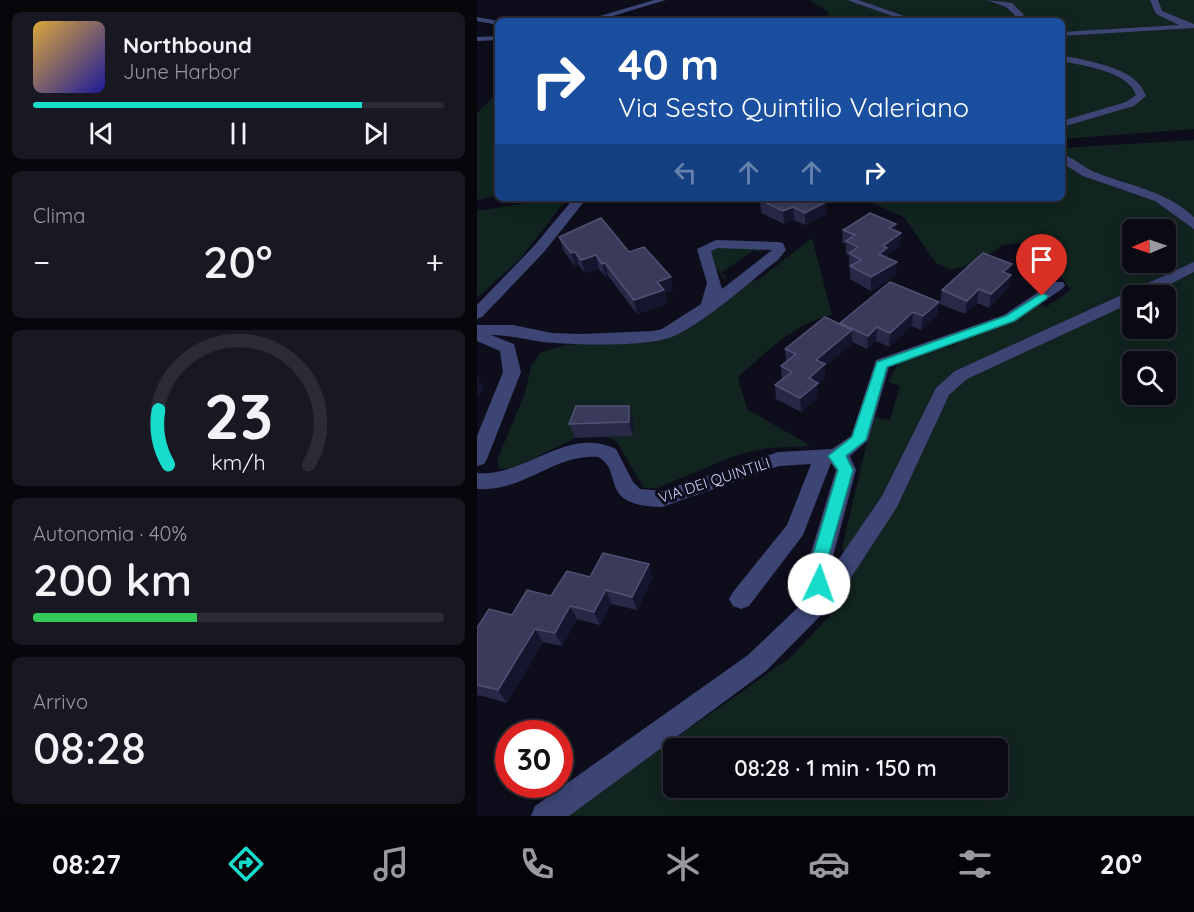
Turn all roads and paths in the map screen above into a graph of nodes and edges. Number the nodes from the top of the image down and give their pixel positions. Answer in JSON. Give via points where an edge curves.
{"nodes":[{"id":1,"x":662,"y":0,"type":"edge"},
{"id":2,"x":851,"y":0,"type":"edge"},
{"id":3,"x":991,"y":0,"type":"edge"},
{"id":4,"x":1154,"y":0,"type":"edge"},
{"id":5,"x":870,"y":7,"type":"junction"},
{"id":6,"x":1165,"y":16,"type":"junction"},
{"id":7,"x":593,"y":18,"type":"edge"},
{"id":8,"x":875,"y":18,"type":"dead end"},
{"id":9,"x":905,"y":18,"type":"edge"},
{"id":10,"x":1016,"y":18,"type":"edge"},
{"id":11,"x":477,"y":19,"type":"edge"},
{"id":12,"x":495,"y":23,"type":"edge"},
{"id":13,"x":1194,"y":24,"type":"edge"},
{"id":14,"x":1173,"y":28,"type":"junction"},
{"id":15,"x":1065,"y":34,"type":"edge"},
{"id":16,"x":495,"y":38,"type":"edge"},
{"id":17,"x":477,"y":39,"type":"edge"},
{"id":18,"x":1065,"y":59,"type":"edge"},
{"id":19,"x":1065,"y":123,"type":"edge"},
{"id":20,"x":1065,"y":160,"type":"edge"},
{"id":21,"x":579,"y":201,"type":"edge"},
{"id":22,"x":1194,"y":225,"type":"edge"},
{"id":23,"x":1194,"y":266,"type":"edge"},
{"id":24,"x":1058,"y":285,"type":"dead end"},
{"id":25,"x":1158,"y":285,"type":"edge"},
{"id":26,"x":1122,"y":301,"type":"edge"},
{"id":27,"x":707,"y":307,"type":"junction"},
{"id":28,"x":477,"y":314,"type":"edge"},
{"id":29,"x":477,"y":330,"type":"edge"},
{"id":30,"x":477,"y":335,"type":"edge"},
{"id":31,"x":829,"y":457,"type":"junction"},
{"id":32,"x":477,"y":459,"type":"edge"},
{"id":33,"x":477,"y":481,"type":"edge"},
{"id":34,"x":829,"y":592,"type":"junction"},
{"id":35,"x":741,"y":599,"type":"dead end"},
{"id":36,"x":545,"y":816,"type":"edge"}],
"edges":[{"from":1,"to":7,"type":"street"},
{"from":2,"to":5,"type":"street"},
{"from":3,"to":10,"type":"street","via":[[1015,8],[1020,15]]},
{"from":4,"to":6,"type":"street","via":[[1155,8]]},
{"from":5,"to":8,"type":"street"},
{"from":5,"to":9,"type":"street"},
{"from":6,"to":13,"type":"street","via":[[1181,25]]},
{"from":6,"to":14,"type":"street","via":[[1173,22]]},
{"from":11,"to":12,"type":"street"},
{"from":13,"to":14,"type":"street"},
{"from":14,"to":15,"type":"street"},
{"from":16,"to":17,"type":"street"},
{"from":18,"to":19,"type":"street","via":[[1121,76],[1141,90],[1141,96],[1130,104]]},
{"from":20,"to":22,"type":"street","via":[[1094,177],[1152,194]]},
{"from":21,"to":28,"type":"street"},
{"from":23,"to":25,"type":"street"},
{"from":24,"to":31,"type":"street","via":[[1010,318],[882,364],[858,440]]},
{"from":26,"to":34,"type":"street","via":[[979,365],[942,392],[890,501]]},
{"from":27,"to":27,"type":"street","via":[[773,257],[778,246],[716,244],[704,249],[715,278],[713,298]]},
{"from":27,"to":29,"type":"street","via":[[668,332],[641,337],[562,339],[513,330]]},
{"from":30,"to":32,"type":"street","via":[[508,348],[513,372]]},
{"from":31,"to":33,"type":"street","name":"VIA DEI QUINTILI","via":[[778,459],[649,500],[634,498],[609,454],[600,450],[574,451],[507,481]]},
{"from":31,"to":34,"type":"street","via":[[843,461],[846,470],[816,572],[819,584]]},
{"from":31,"to":35,"type":"street","via":[[796,529]]},
{"from":34,"to":36,"type":"street","via":[[757,663]]}]}
